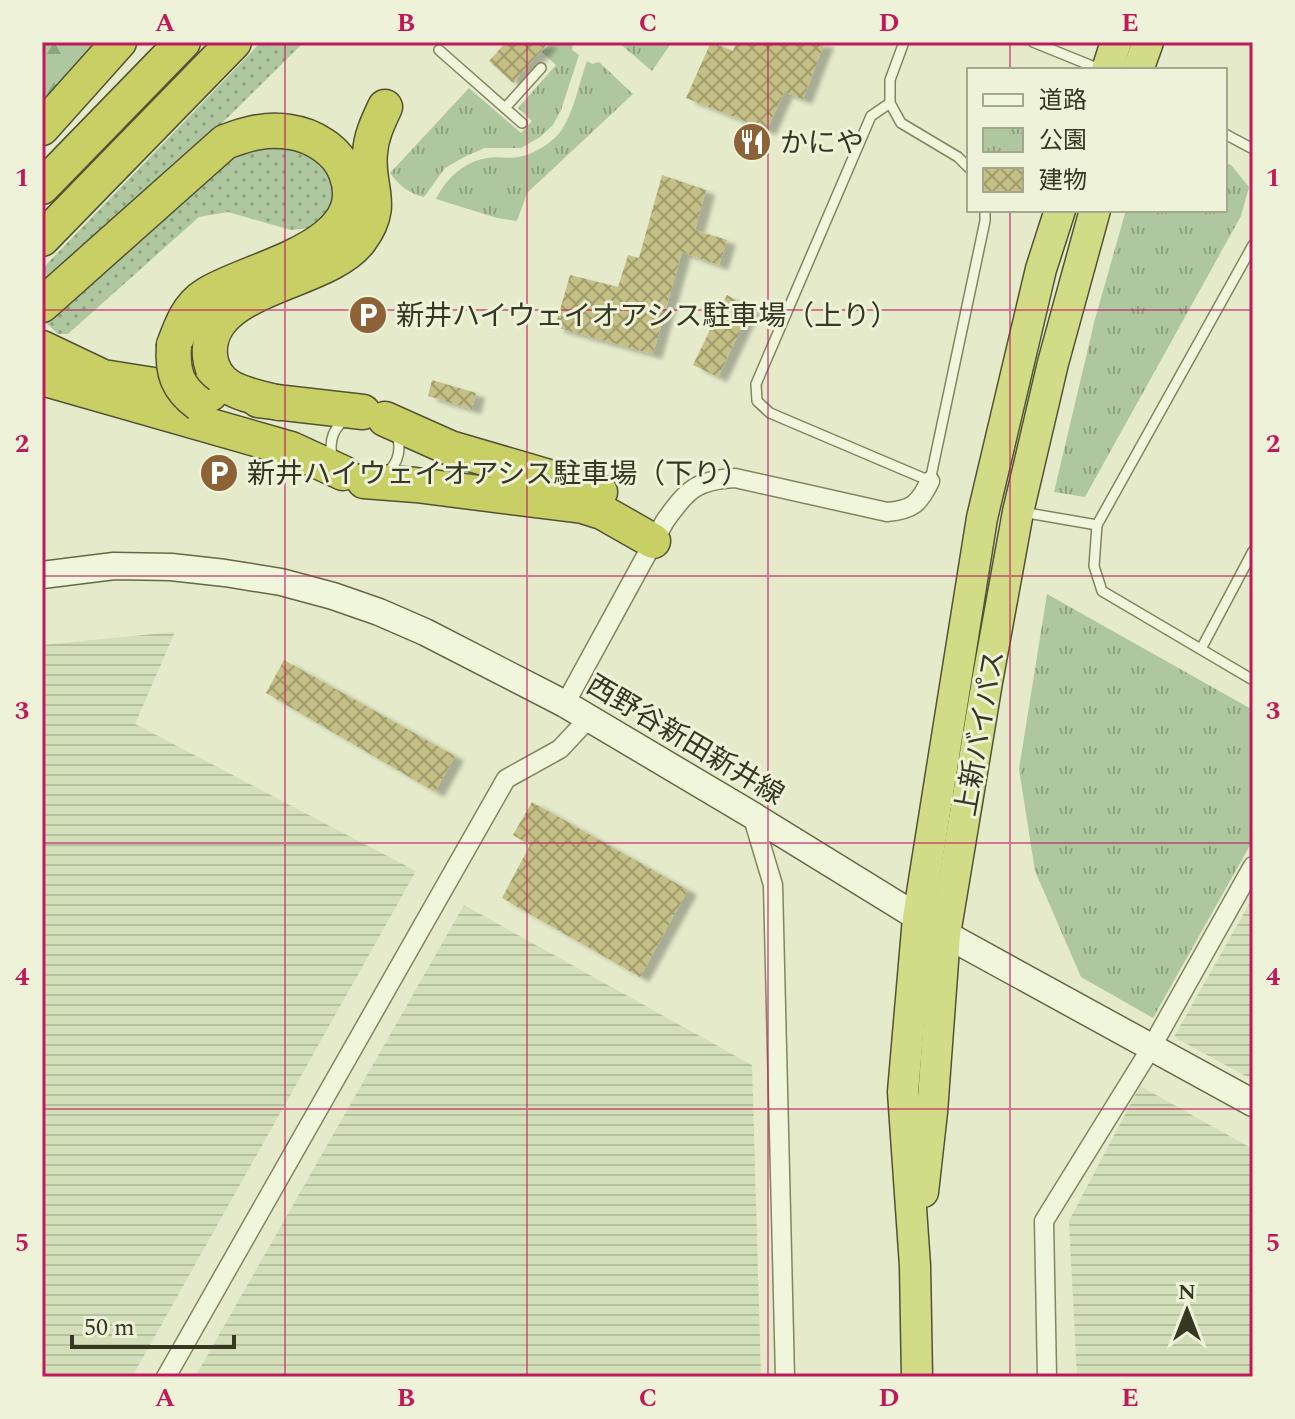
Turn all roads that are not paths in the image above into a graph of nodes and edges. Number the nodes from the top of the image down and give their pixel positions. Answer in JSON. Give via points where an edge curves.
{"nodes":[{"id":1,"x":119,"y":42,"type":"edge"},
{"id":2,"x":183,"y":42,"type":"edge"},
{"id":3,"x":234,"y":42,"type":"edge"},
{"id":4,"x":904,"y":42,"type":"edge"},
{"id":5,"x":1033,"y":42,"type":"edge"},
{"id":6,"x":1116,"y":42,"type":"edge"},
{"id":7,"x":1148,"y":42,"type":"edge"},
{"id":8,"x":439,"y":50,"type":"dead end"},
{"id":9,"x":541,"y":68,"type":"dead end"},
{"id":10,"x":1099,"y":68,"type":"edge"},
{"id":11,"x":1105,"y":68,"type":"edge"},
{"id":12,"x":1139,"y":68,"type":"edge"},
{"id":13,"x":890,"y":103,"type":"junction"},
{"id":14,"x":385,"y":107,"type":"dead end"},
{"id":15,"x":505,"y":108,"type":"junction"},
{"id":16,"x":522,"y":123,"type":"dead end"},
{"id":17,"x":42,"y":128,"type":"edge"},
{"id":18,"x":1227,"y":135,"type":"edge"},
{"id":19,"x":1253,"y":149,"type":"edge"},
{"id":20,"x":967,"y":166,"type":"edge"},
{"id":21,"x":42,"y":187,"type":"edge"},
{"id":22,"x":985,"y":212,"type":"edge"},
{"id":23,"x":1059,"y":212,"type":"edge"},
{"id":24,"x":1094,"y":212,"type":"edge"},
{"id":25,"x":42,"y":239,"type":"edge"},
{"id":26,"x":1253,"y":245,"type":"edge"},
{"id":27,"x":42,"y":305,"type":"edge"},
{"id":28,"x":42,"y":348,"type":"edge"},
{"id":29,"x":42,"y":378,"type":"edge"},
{"id":30,"x":279,"y":403,"type":"junction"},
{"id":31,"x":374,"y":416,"type":"junction"},
{"id":32,"x":291,"y":449,"type":"junction"},
{"id":33,"x":353,"y":477,"type":"junction"},
{"id":34,"x":930,"y":481,"type":"junction"},
{"id":35,"x":1018,"y":512,"type":"junction"},
{"id":36,"x":1097,"y":525,"type":"junction"},
{"id":37,"x":659,"y":531,"type":"junction"},
{"id":38,"x":1253,"y":551,"type":"edge"},
{"id":39,"x":42,"y":575,"type":"edge"},
{"id":40,"x":1201,"y":649,"type":"junction"},
{"id":41,"x":1253,"y":680,"type":"edge"},
{"id":42,"x":565,"y":704,"type":"junction"},
{"id":43,"x":589,"y":718,"type":"junction"},
{"id":44,"x":752,"y":815,"type":"junction"},
{"id":45,"x":1253,"y":866,"type":"edge"},
{"id":46,"x":918,"y":918,"type":"junction"},
{"id":47,"x":945,"y":934,"type":"junction"},
{"id":48,"x":1151,"y":1048,"type":"junction"},
{"id":49,"x":1253,"y":1103,"type":"edge"},
{"id":50,"x":915,"y":1266,"type":"junction"},
{"id":51,"x":166,"y":1377,"type":"edge"},
{"id":52,"x":785,"y":1377,"type":"edge"},
{"id":53,"x":917,"y":1377,"type":"edge"},
{"id":54,"x":1047,"y":1377,"type":"edge"}],
"edges":[{"from":1,"to":17,"type":"highway"},
{"from":2,"to":21,"type":"highway"},
{"from":3,"to":25,"type":"highway"},
{"from":4,"to":13,"type":"lane","via":[[890,80]]},
{"from":5,"to":10,"type":"lane"},
{"from":6,"to":11,"type":"highway"},
{"from":7,"to":12,"type":"highway"},
{"from":8,"to":15,"type":"lane"},
{"from":9,"to":15,"type":"lane"},
{"from":13,"to":20,"type":"lane","via":[[901,123]]},
{"from":13,"to":34,"type":"lane","via":[[871,116],[756,384],[757,401],[770,413]]},
{"from":14,"to":30,"type":"highway","via":[[369,155],[375,208],[359,243],[339,258],[238,305],[220,319],[210,340],[218,380],[232,391]]},
{"from":15,"to":16,"type":"lane"},
{"from":18,"to":19,"type":"lane"},
{"from":22,"to":34,"type":"lane"},
{"from":23,"to":46,"type":"highway","name":"上新バイパス","via":[[1037,283],[982,518]]},
{"from":24,"to":35,"type":"highway","name":"上新バイパス"},
{"from":26,"to":36,"type":"lane"},
{"from":27,"to":32,"type":"highway","bridge":true,"via":[[225,142],[271,130],[313,139],[344,165],[350,182],[344,220],[320,243],[204,296],[185,317],[174,345],[175,374],[187,395]]},
{"from":28,"to":30,"type":"highway","via":[[103,377]]},
{"from":29,"to":32,"type":"highway"},
{"from":30,"to":31,"type":"highway"},
{"from":31,"to":33,"type":"lane","via":[[352,415],[334,430],[330,441],[335,464]]},
{"from":31,"to":33,"type":"lane","via":[[393,426],[397,458],[375,480]]},
{"from":31,"to":37,"type":"highway","via":[[450,448],[633,503]]},
{"from":32,"to":33,"type":"highway"},
{"from":33,"to":37,"type":"highway","via":[[583,506]]},
{"from":34,"to":37,"type":"street","via":[[906,510],[887,512],[757,482],[715,479],[682,497]]},
{"from":35,"to":36,"type":"lane"},
{"from":35,"to":47,"type":"highway","name":"上新バイパス"},
{"from":36,"to":40,"type":"lane","via":[[1094,566],[1102,591]]},
{"from":37,"to":42,"type":"street"},
{"from":38,"to":40,"type":"lane"},
{"from":39,"to":42,"type":"main road","name":"西野谷新田新井線","via":[[114,566],[171,567],[281,582],[379,612]]},
{"from":40,"to":41,"type":"lane"},
{"from":42,"to":43,"type":"main road","name":"西野谷新田新井線"},
{"from":43,"to":44,"type":"main road","name":"西野谷新田新井線"},
{"from":43,"to":51,"type":"street","via":[[560,749],[506,779]]},
{"from":44,"to":46,"type":"main road","name":"西野谷新田新井線"},
{"from":44,"to":52,"type":"street","via":[[773,885]]},
{"from":45,"to":48,"type":"street"},
{"from":46,"to":47,"type":"main road","name":"西野谷新田新井線"},
{"from":46,"to":50,"type":"highway","name":"上新バイパス","via":[[903,1092]]},
{"from":47,"to":48,"type":"main road","name":"西野谷新田新井線"},
{"from":47,"to":50,"type":"highway","name":"上新バイパス"},
{"from":48,"to":49,"type":"main road","name":"西野谷新田新井線"},
{"from":48,"to":54,"type":"street","via":[[1044,1221]]},
{"from":50,"to":53,"type":"highway","name":"上新バイパス"}]}
